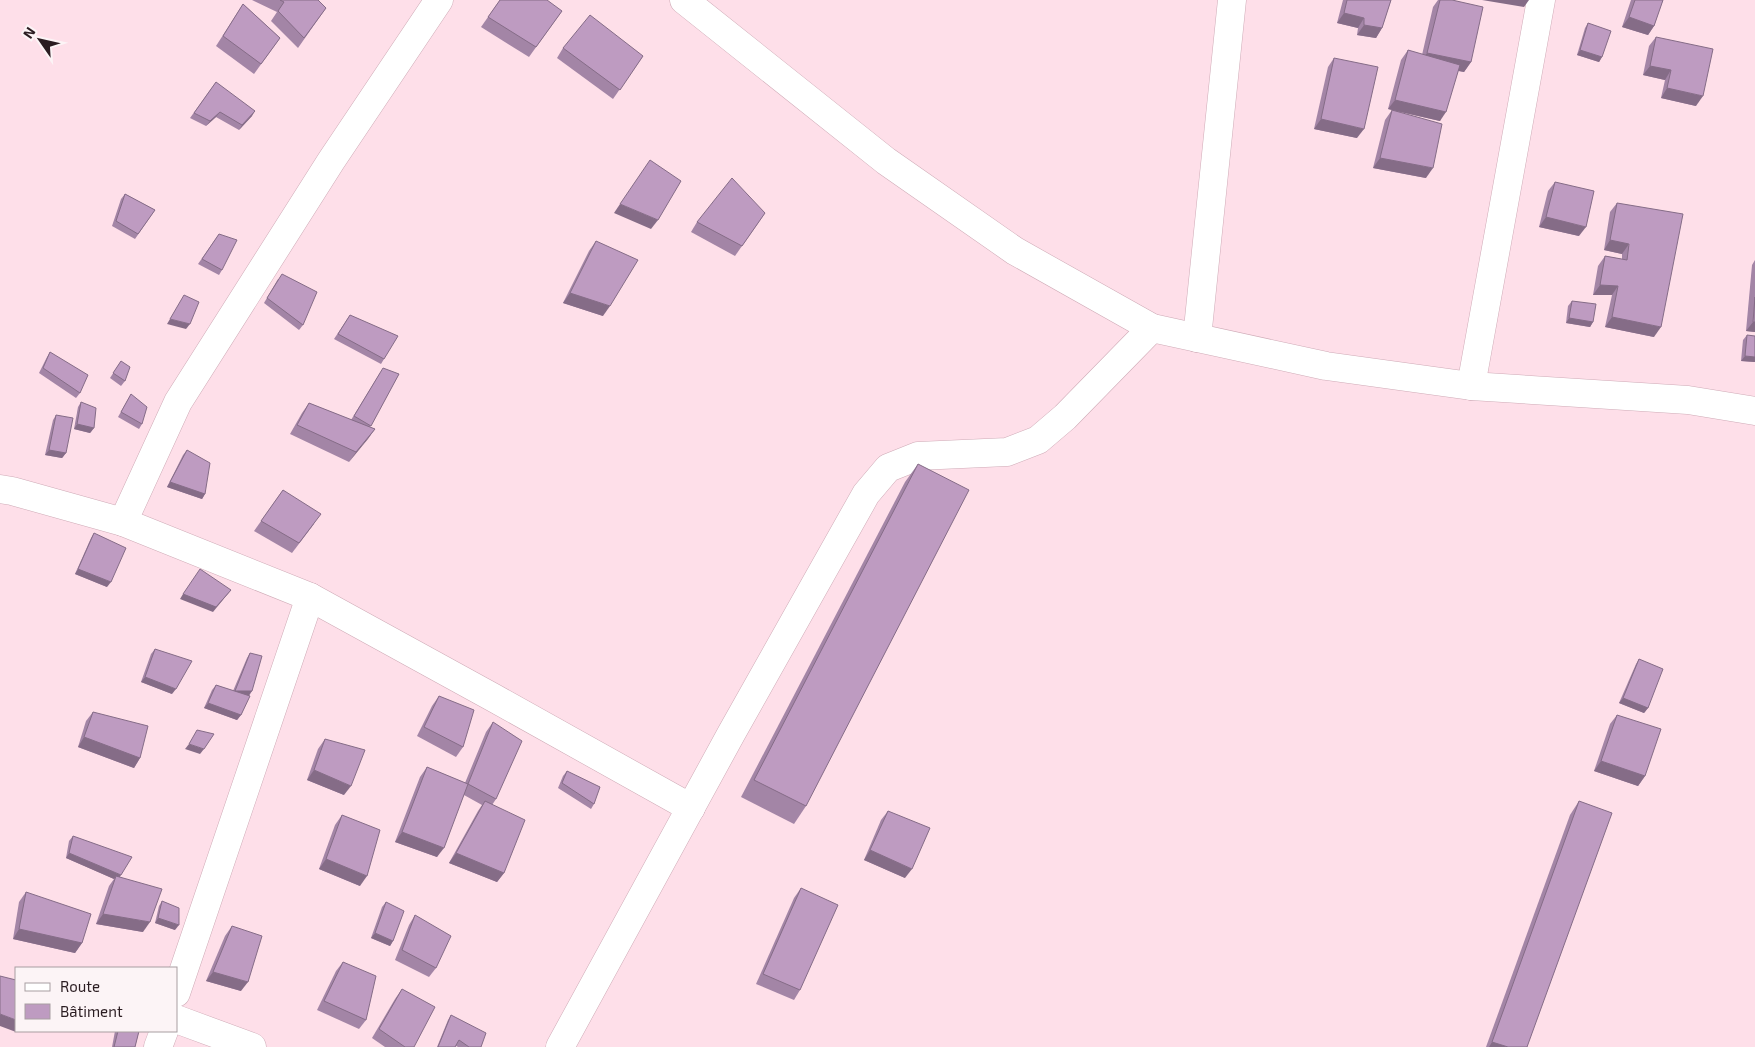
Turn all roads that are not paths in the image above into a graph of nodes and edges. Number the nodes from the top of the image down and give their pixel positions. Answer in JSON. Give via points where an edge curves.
{"nodes":[{"id":1,"x":439,"y":0,"type":"edge"},
{"id":2,"x":684,"y":0,"type":"edge"},
{"id":3,"x":1232,"y":0,"type":"edge"},
{"id":4,"x":1541,"y":0,"type":"edge"},
{"id":5,"x":1152,"y":328,"type":"junction"},
{"id":6,"x":1197,"y":338,"type":"junction"},
{"id":7,"x":1471,"y":386,"type":"junction"},
{"id":8,"x":1755,"y":411,"type":"edge"},
{"id":9,"x":0,"y":489,"type":"edge"},
{"id":10,"x":124,"y":522,"type":"junction"},
{"id":11,"x":310,"y":597,"type":"junction"},
{"id":12,"x":691,"y":808,"type":"junction"},
{"id":13,"x":178,"y":987,"type":"edge"},
{"id":14,"x":178,"y":1020,"type":"edge"},
{"id":15,"x":164,"y":1032,"type":"edge"},
{"id":16,"x":158,"y":1047,"type":"edge"},
{"id":17,"x":252,"y":1047,"type":"edge"},
{"id":18,"x":560,"y":1047,"type":"edge"}],
"edges":[{"from":1,"to":10,"type":"street","via":[[331,161],[178,402]]},
{"from":2,"to":5,"type":"street","via":[[910,178],[1016,251]]},
{"from":3,"to":6,"type":"street"},
{"from":4,"to":7,"type":"street"},
{"from":5,"to":6,"type":"street"},
{"from":5,"to":12,"type":"street","via":[[1065,417],[1038,440],[1007,452],[918,456],[888,468],[866,494]]},
{"from":6,"to":7,"type":"street","via":[[1326,366]]},
{"from":7,"to":8,"type":"street","via":[[1688,400]]},
{"from":9,"to":10,"type":"street"},
{"from":10,"to":11,"type":"street"},
{"from":11,"to":12,"type":"street"},
{"from":11,"to":13,"type":"street"},
{"from":12,"to":18,"type":"street"},
{"from":14,"to":17,"type":"street"},
{"from":15,"to":16,"type":"street"}]}
